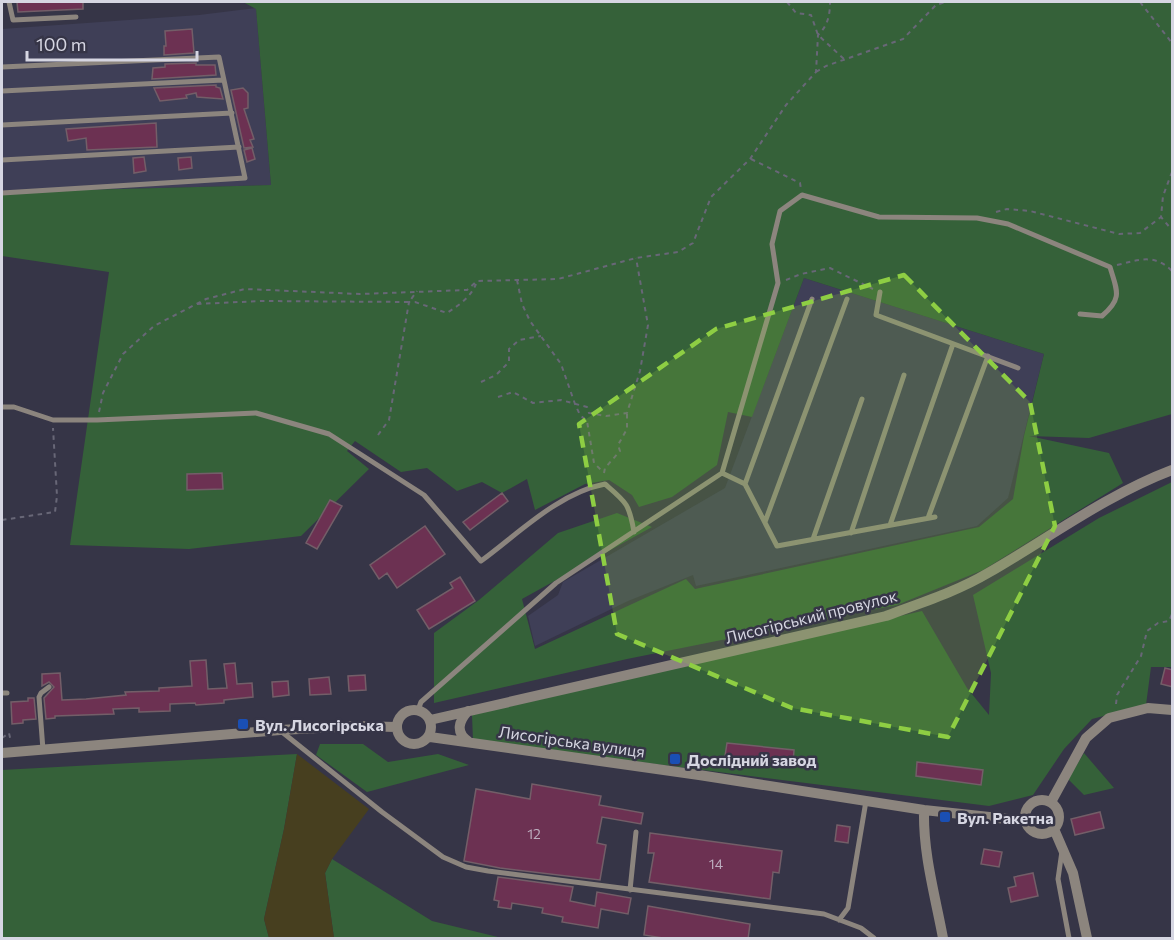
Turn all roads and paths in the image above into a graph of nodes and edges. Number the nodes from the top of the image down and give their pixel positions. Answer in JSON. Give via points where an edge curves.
{"nodes":[{"id":1,"x":9,"y":2,"type":"edge"},
{"id":2,"x":787,"y":2,"type":"edge"},
{"id":3,"x":830,"y":2,"type":"edge"},
{"id":4,"x":945,"y":2,"type":"edge"},
{"id":5,"x":1140,"y":2,"type":"edge"},
{"id":6,"x":76,"y":17,"type":"dead end"},
{"id":7,"x":818,"y":35,"type":"junction"},
{"id":8,"x":1173,"y":43,"type":"edge"},
{"id":9,"x":845,"y":60,"type":"junction"},
{"id":10,"x":2,"y":68,"type":"edge"},
{"id":11,"x":816,"y":72,"type":"junction"},
{"id":12,"x":223,"y":80,"type":"junction"},
{"id":13,"x":2,"y":91,"type":"edge"},
{"id":14,"x":232,"y":113,"type":"junction"},
{"id":15,"x":2,"y":125,"type":"edge"},
{"id":16,"x":239,"y":147,"type":"junction"},
{"id":17,"x":750,"y":159,"type":"junction"},
{"id":18,"x":2,"y":160,"type":"edge"},
{"id":19,"x":1173,"y":171,"type":"edge"},
{"id":20,"x":2,"y":193,"type":"edge"},
{"id":21,"x":802,"y":195,"type":"junction"},
{"id":22,"x":1161,"y":217,"type":"junction"},
{"id":23,"x":977,"y":218,"type":"junction"},
{"id":24,"x":1173,"y":230,"type":"edge"},
{"id":25,"x":636,"y":258,"type":"junction"},
{"id":26,"x":1110,"y":267,"type":"junction"},
{"id":27,"x":1173,"y":271,"type":"edge"},
{"id":28,"x":517,"y":280,"type":"junction"},
{"id":29,"x":477,"y":281,"type":"junction"},
{"id":30,"x":777,"y":283,"type":"junction"},
{"id":31,"x":417,"y":291,"type":"junction"},
{"id":32,"x":880,"y":292,"type":"joint"},
{"id":33,"x":360,"y":294,"type":"junction"},
{"id":34,"x":812,"y":299,"type":"dead end"},
{"id":35,"x":847,"y":299,"type":"dead end"},
{"id":36,"x":409,"y":302,"type":"junction"},
{"id":37,"x":365,"y":303,"type":"junction"},
{"id":38,"x":195,"y":304,"type":"junction"},
{"id":39,"x":1080,"y":314,"type":"dead end"},
{"id":40,"x":542,"y":336,"type":"junction"},
{"id":41,"x":953,"y":344,"type":"junction"},
{"id":42,"x":988,"y":356,"type":"junction"},
{"id":43,"x":1018,"y":368,"type":"dead end"},
{"id":44,"x":904,"y":375,"type":"dead end"},
{"id":45,"x":481,"y":381,"type":"dead end"},
{"id":46,"x":498,"y":397,"type":"dead end"},
{"id":47,"x":862,"y":399,"type":"dead end"},
{"id":48,"x":575,"y":404,"type":"junction"},
{"id":49,"x":2,"y":407,"type":"edge"},
{"id":50,"x":627,"y":412,"type":"junction"},
{"id":51,"x":53,"y":420,"type":"junction"},
{"id":52,"x":97,"y":420,"type":"junction"},
{"id":53,"x":378,"y":435,"type":"dead end"},
{"id":54,"x":1173,"y":470,"type":"edge"},
{"id":55,"x":603,"y":472,"type":"junction"},
{"id":56,"x":722,"y":473,"type":"junction"},
{"id":57,"x":604,"y":484,"type":"junction"},
{"id":58,"x":745,"y":484,"type":"junction"},
{"id":59,"x":935,"y":517,"type":"dead end"},
{"id":60,"x":928,"y":519,"type":"junction"},
{"id":61,"x":2,"y":520,"type":"edge"},
{"id":62,"x":765,"y":523,"type":"junction"},
{"id":63,"x":890,"y":525,"type":"junction"},
{"id":64,"x":634,"y":532,"type":"junction"},
{"id":65,"x":851,"y":532,"type":"junction"},
{"id":66,"x":813,"y":539,"type":"junction"},
{"id":67,"x":1173,"y":614,"type":"edge"},
{"id":68,"x":49,"y":687,"type":"dead end"},
{"id":69,"x":418,"y":710,"type":"junction"},
{"id":70,"x":1173,"y":710,"type":"edge"},
{"id":71,"x":469,"y":711,"type":"junction"},
{"id":72,"x":1114,"y":716,"type":"junction"},
{"id":73,"x":430,"y":720,"type":"junction"},
{"id":74,"x":396,"y":727,"type":"junction"},
{"id":75,"x":279,"y":730,"type":"junction"},
{"id":76,"x":429,"y":736,"type":"junction"},
{"id":77,"x":468,"y":741,"type":"junction"},
{"id":78,"x":43,"y":750,"type":"junction"},
{"id":79,"x":2,"y":753,"type":"edge"},
{"id":80,"x":866,"y":801,"type":"junction"},
{"id":81,"x":1051,"y":802,"type":"junction"},
{"id":82,"x":924,"y":810,"type":"junction"},
{"id":83,"x":1026,"y":821,"type":"junction"},
{"id":84,"x":1054,"y":829,"type":"junction"},
{"id":85,"x":636,"y":832,"type":"dead end"},
{"id":86,"x":1062,"y":847,"type":"junction"},
{"id":87,"x":630,"y":890,"type":"junction"},
{"id":88,"x":838,"y":920,"type":"junction"},
{"id":89,"x":874,"y":939,"type":"edge"},
{"id":90,"x":943,"y":939,"type":"edge"},
{"id":91,"x":1069,"y":939,"type":"edge"},
{"id":92,"x":1087,"y":939,"type":"edge"}],
"edges":[{"from":1,"to":6,"type":"lane","via":[[13,20]]},
{"from":2,"to":7,"type":"path","via":[[796,12],[812,15]]},
{"from":3,"to":7,"type":"path","via":[[825,28]]},
{"from":4,"to":9,"type":"path","via":[[936,5],[903,39]]},
{"from":5,"to":8,"type":"path"},
{"from":7,"to":9,"type":"path"},
{"from":7,"to":11,"type":"path"},
{"from":9,"to":11,"type":"path"},
{"from":10,"to":12,"type":"lane","via":[[219,57]]},
{"from":11,"to":17,"type":"path","via":[[786,105]]},
{"from":12,"to":13,"type":"lane"},
{"from":12,"to":14,"type":"lane"},
{"from":14,"to":15,"type":"lane"},
{"from":14,"to":16,"type":"lane"},
{"from":16,"to":18,"type":"lane"},
{"from":16,"to":20,"type":"lane","via":[[245,178]]},
{"from":17,"to":21,"type":"path","via":[[800,183]]},
{"from":17,"to":25,"type":"path","via":[[711,197],[693,243],[678,252]]},
{"from":19,"to":22,"type":"path","via":[[1163,196]]},
{"from":21,"to":23,"type":"lane","via":[[879,217]]},
{"from":21,"to":30,"type":"lane","via":[[780,211],[772,244]]},
{"from":22,"to":23,"type":"path","via":[[1140,233],[1119,234],[1030,211],[1007,209]]},
{"from":22,"to":24,"type":"path"},
{"from":23,"to":26,"type":"lane","via":[[1008,224]]},
{"from":25,"to":28,"type":"path","via":[[558,279]]},
{"from":25,"to":50,"type":"path","via":[[648,325],[640,371]]},
{"from":26,"to":27,"type":"path","via":[[1148,258]]},
{"from":26,"to":39,"type":"lane","via":[[1117,292],[1114,305],[1102,316]]},
{"from":28,"to":29,"type":"path"},
{"from":28,"to":40,"type":"path","via":[[522,304]]},
{"from":29,"to":31,"type":"path","via":[[467,290]]},
{"from":29,"to":36,"type":"path","via":[[463,302],[447,314]]},
{"from":30,"to":32,"type":"path","via":[[830,268]]},
{"from":30,"to":56,"type":"lane"},
{"from":31,"to":33,"type":"path"},
{"from":31,"to":36,"type":"path"},
{"from":32,"to":41,"type":"lane","via":[[876,315]]},
{"from":33,"to":37,"type":"path"},
{"from":33,"to":38,"type":"path","via":[[245,289]]},
{"from":34,"to":58,"type":"lane"},
{"from":35,"to":62,"type":"lane"},
{"from":36,"to":37,"type":"path"},
{"from":36,"to":53,"type":"path","via":[[389,420]]},
{"from":37,"to":38,"type":"path"},
{"from":38,"to":52,"type":"path","via":[[154,326],[123,354],[103,393]]},
{"from":40,"to":45,"type":"path","via":[[519,340],[509,349],[509,362],[496,375]]},
{"from":40,"to":48,"type":"path","via":[[561,364]]},
{"from":41,"to":42,"type":"lane"},
{"from":41,"to":63,"type":"lane"},
{"from":42,"to":43,"type":"lane"},
{"from":42,"to":60,"type":"lane"},
{"from":44,"to":65,"type":"lane"},
{"from":46,"to":48,"type":"path","via":[[513,392],[533,403],[561,400]]},
{"from":47,"to":66,"type":"lane"},
{"from":48,"to":50,"type":"path","via":[[586,406],[589,413],[606,416]]},
{"from":48,"to":55,"type":"path","via":[[587,421],[594,463]]},
{"from":49,"to":51,"type":"lane"},
{"from":50,"to":55,"type":"path","via":[[627,429],[618,445],[620,451]]},
{"from":51,"to":52,"type":"lane"},
{"from":51,"to":61,"type":"path","via":[[55,512]]},
{"from":52,"to":57,"type":"lane","via":[[256,413],[329,434],[424,495],[481,561],[562,500]]},
{"from":54,"to":71,"type":"street","name":"Лисогірський провулок","via":[[1110,498],[986,574],[886,616]]},
{"from":55,"to":57,"type":"path"},
{"from":56,"to":58,"type":"lane"},
{"from":56,"to":64,"type":"lane"},
{"from":57,"to":64,"type":"lane","via":[[631,510]]},
{"from":58,"to":62,"type":"lane"},
{"from":59,"to":60,"type":"lane"},
{"from":60,"to":63,"type":"lane"},
{"from":62,"to":66,"type":"lane","via":[[777,546]]},
{"from":63,"to":65,"type":"lane"},
{"from":64,"to":69,"type":"lane","via":[[556,583],[421,702]]},
{"from":65,"to":66,"type":"lane"},
{"from":67,"to":72,"type":"path","via":[[1169,621],[1147,631],[1141,656],[1117,695]]},
{"from":68,"to":78,"type":"lane","via":[[39,697]]},
{"from":69,"to":73,"type":"street"},
{"from":69,"to":74,"type":"street","via":[[402,715]]},
{"from":70,"to":72,"type":"street","via":[[1148,708]]},
{"from":71,"to":73,"type":"street","name":"Лисогірський провулок"},
{"from":71,"to":77,"type":"street","via":[[459,728]]},
{"from":72,"to":81,"type":"street","via":[[1086,738]]},
{"from":73,"to":76,"type":"street"},
{"from":74,"to":75,"type":"street"},
{"from":74,"to":76,"type":"street","via":[[407,744],[415,745]]},
{"from":75,"to":78,"type":"street"},
{"from":75,"to":87,"type":"lane","via":[[454,863]]},
{"from":76,"to":77,"type":"street","name":"Лисогірська вулиця"},
{"from":77,"to":80,"type":"street","name":"Лисогірська вулиця"},
{"from":78,"to":79,"type":"street"},
{"from":80,"to":82,"type":"street","name":"Лисогірська вулиця"},
{"from":80,"to":88,"type":"lane","via":[[848,908]]},
{"from":81,"to":83,"type":"street","via":[[1034,802],[1026,812]]},
{"from":81,"to":84,"type":"street","via":[[1059,815]]},
{"from":82,"to":83,"type":"street","name":"Лисогірська вулиця"},
{"from":82,"to":90,"type":"street","via":[[923,836]]},
{"from":83,"to":84,"type":"street","via":[[1035,832]]},
{"from":84,"to":86,"type":"street"},
{"from":85,"to":87,"type":"lane"},
{"from":86,"to":91,"type":"lane","via":[[1058,879]]},
{"from":86,"to":92,"type":"street","via":[[1073,873]]},
{"from":87,"to":88,"type":"lane","via":[[824,914]]},
{"from":88,"to":89,"type":"lane","via":[[861,928]]}]}
